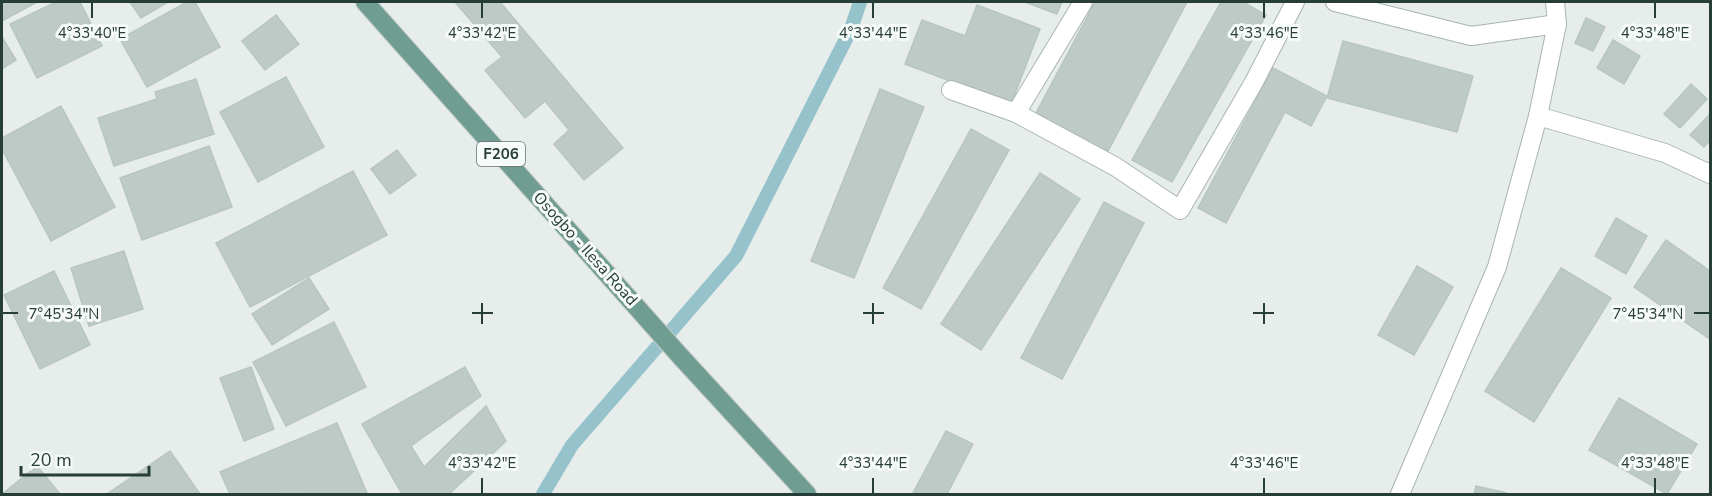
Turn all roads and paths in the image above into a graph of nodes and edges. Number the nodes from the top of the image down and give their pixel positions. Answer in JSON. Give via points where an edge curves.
{"nodes":[{"id":1,"x":365,"y":2,"type":"edge"},
{"id":2,"x":1083,"y":2,"type":"edge"},
{"id":3,"x":1295,"y":2,"type":"edge"},
{"id":4,"x":1335,"y":2,"type":"edge"},
{"id":5,"x":1555,"y":2,"type":"edge"},
{"id":6,"x":1557,"y":24,"type":"junction"},
{"id":7,"x":951,"y":90,"type":"dead end"},
{"id":8,"x":1017,"y":113,"type":"junction"},
{"id":9,"x":1538,"y":116,"type":"junction"},
{"id":10,"x":1710,"y":174,"type":"edge"},
{"id":11,"x":807,"y":495,"type":"edge"},
{"id":12,"x":1400,"y":495,"type":"edge"}],
"edges":[{"from":1,"to":11,"type":"main road","name":"Osogbo - Ilesa Road","number":"F206"},
{"from":2,"to":8,"type":"street"},
{"from":3,"to":8,"type":"street","via":[[1180,210],[1116,167]]},
{"from":4,"to":6,"type":"street","via":[[1471,36]]},
{"from":5,"to":6,"type":"street"},
{"from":6,"to":9,"type":"street"},
{"from":7,"to":8,"type":"street"},
{"from":9,"to":10,"type":"street","via":[[1665,153]]},
{"from":9,"to":12,"type":"street","via":[[1497,267]]}]}
